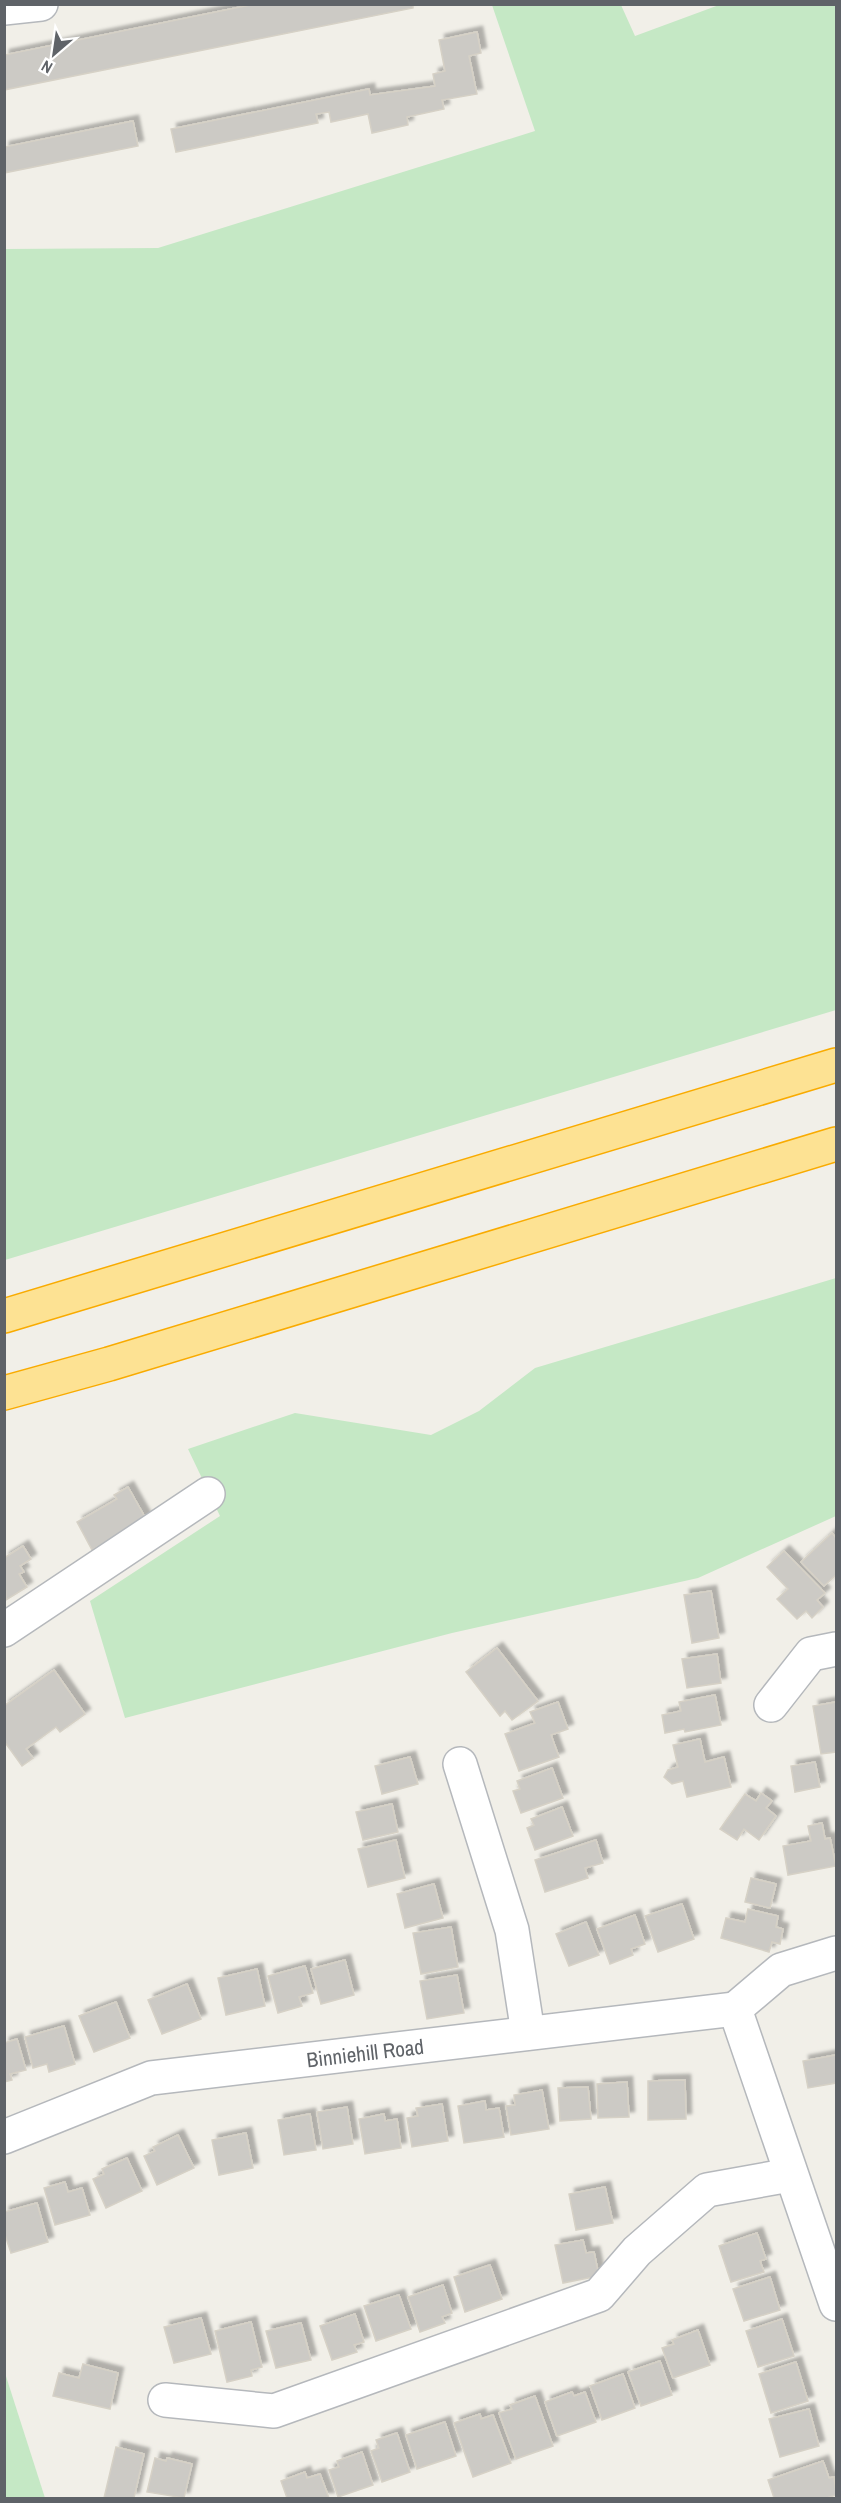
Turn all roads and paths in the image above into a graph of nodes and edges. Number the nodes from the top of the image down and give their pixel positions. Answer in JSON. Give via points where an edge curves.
{"nodes":[{"id":1,"x":41,"y":4,"type":"edge"},
{"id":2,"x":4,"y":8,"type":"edge"},
{"id":3,"x":837,"y":1065,"type":"edge"},
{"id":4,"x":837,"y":1144,"type":"edge"},
{"id":5,"x":4,"y":1316,"type":"edge"},
{"id":6,"x":4,"y":1393,"type":"edge"},
{"id":7,"x":208,"y":1494,"type":"dead end"},
{"id":8,"x":4,"y":1630,"type":"edge"},
{"id":9,"x":837,"y":1649,"type":"edge"},
{"id":10,"x":771,"y":1705,"type":"dead end"},
{"id":11,"x":460,"y":1764,"type":"dead end"},
{"id":12,"x":837,"y":1953,"type":"edge"},
{"id":13,"x":735,"y":2009,"type":"junction"},
{"id":14,"x":528,"y":2033,"type":"junction"},
{"id":15,"x":4,"y":2138,"type":"edge"},
{"id":16,"x":790,"y":2175,"type":"junction"},
{"id":17,"x":837,"y":2304,"type":"edge"},
{"id":18,"x":165,"y":2400,"type":"dead end"}],
"edges":[{"from":1,"to":2,"type":"street"},
{"from":3,"to":5,"type":"highway"},
{"from":4,"to":6,"type":"highway"},
{"from":7,"to":8,"type":"street"},
{"from":9,"to":10,"type":"street","via":[[811,1654]]},
{"from":11,"to":14,"type":"street","via":[[512,1930]]},
{"from":12,"to":13,"type":"street","via":[[781,1970]]},
{"from":13,"to":14,"type":"street","name":"Binniehill Road"},
{"from":13,"to":16,"type":"street"},
{"from":14,"to":15,"type":"street","name":"Binniehill Road","via":[[151,2078]]},
{"from":16,"to":17,"type":"street"},
{"from":16,"to":18,"type":"street","via":[[707,2190],[637,2251],[598,2295],[274,2411]]}]}
